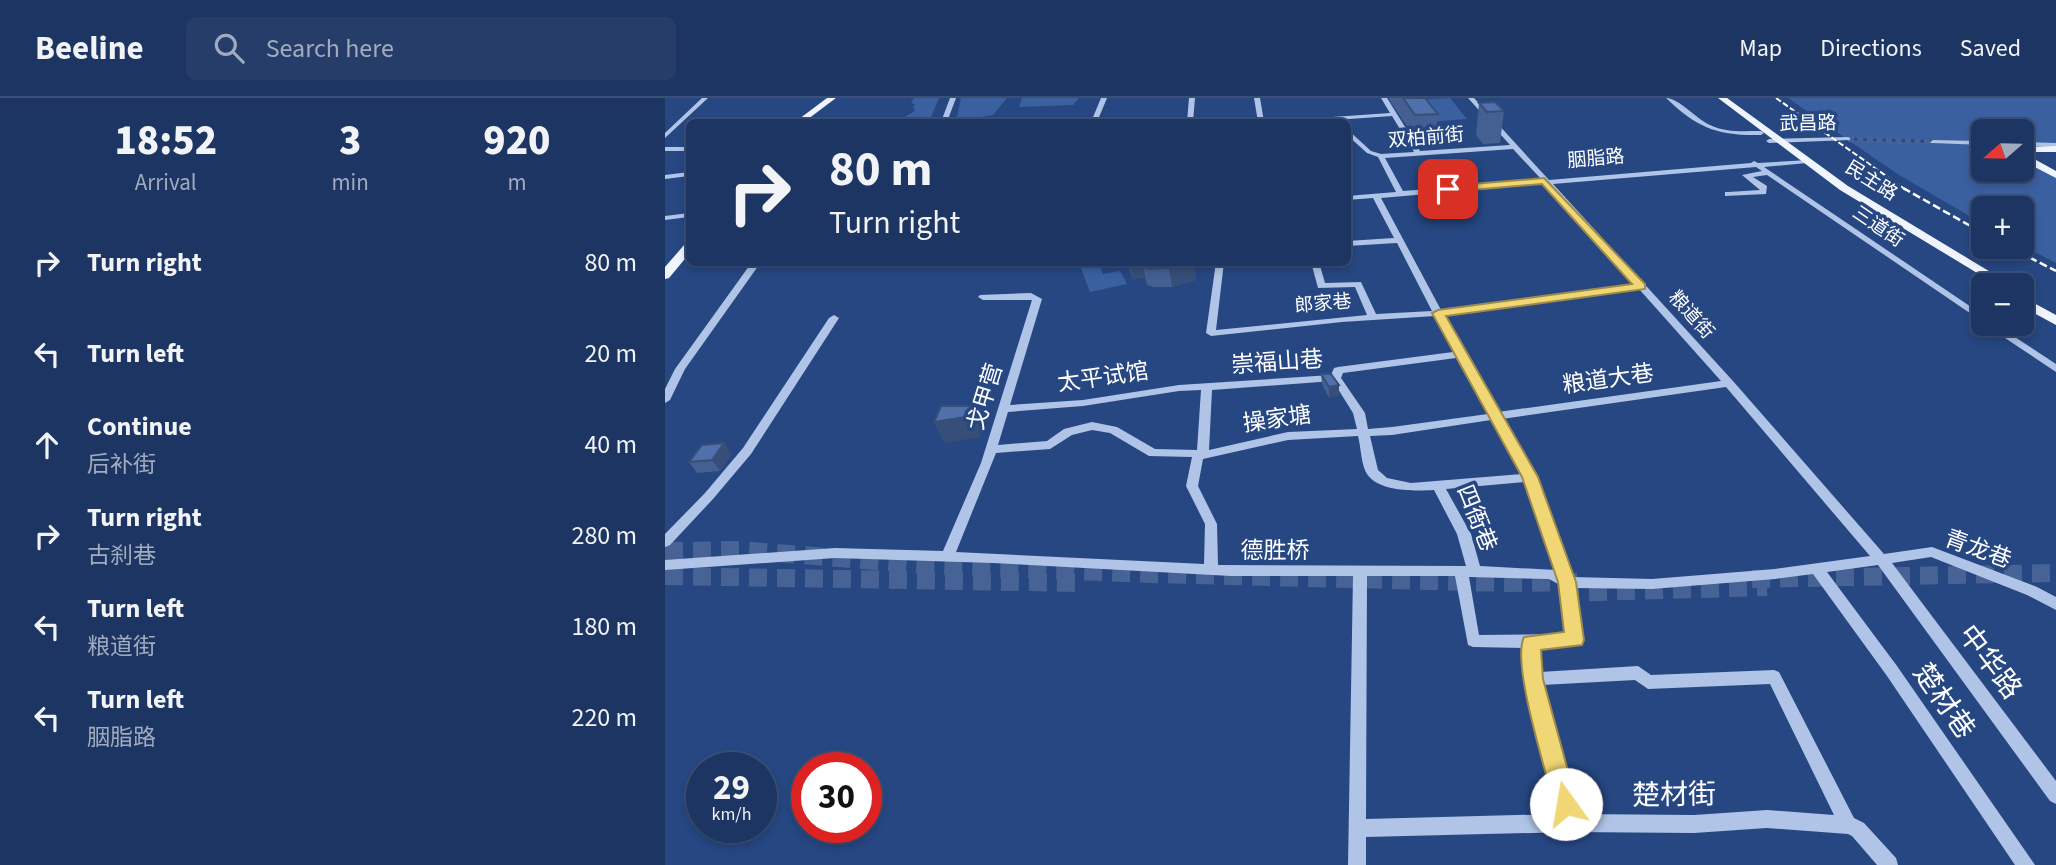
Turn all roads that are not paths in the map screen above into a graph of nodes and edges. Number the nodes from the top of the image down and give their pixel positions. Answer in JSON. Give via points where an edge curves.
{"nodes":[{"id":1,"x":705,"y":98,"type":"edge"},
{"id":2,"x":832,"y":98,"type":"edge"},
{"id":3,"x":842,"y":98,"type":"edge"},
{"id":4,"x":953,"y":98,"type":"edge"},
{"id":5,"x":1104,"y":98,"type":"edge"},
{"id":6,"x":1192,"y":98,"type":"edge"},
{"id":7,"x":1257,"y":98,"type":"edge"},
{"id":8,"x":1384,"y":98,"type":"edge"},
{"id":9,"x":1471,"y":98,"type":"edge"},
{"id":10,"x":1669,"y":98,"type":"edge"},
{"id":11,"x":1715,"y":98,"type":"edge"},
{"id":12,"x":1722,"y":98,"type":"edge"},
{"id":13,"x":1395,"y":114,"type":"junction"},
{"id":14,"x":808,"y":119,"type":"edge"},
{"id":15,"x":809,"y":119,"type":"edge"},
{"id":16,"x":945,"y":119,"type":"edge"},
{"id":17,"x":1095,"y":119,"type":"edge"},
{"id":18,"x":1190,"y":119,"type":"edge"},
{"id":19,"x":1260,"y":119,"type":"edge"},
{"id":20,"x":1351,"y":120,"type":"edge"},
{"id":21,"x":686,"y":126,"type":"edge"},
{"id":22,"x":665,"y":128,"type":"edge"},
{"id":23,"x":675,"y":128,"type":"junction"},
{"id":24,"x":665,"y":136,"type":"edge"},
{"id":25,"x":1351,"y":136,"type":"edge"},
{"id":26,"x":1770,"y":138,"type":"junction"},
{"id":27,"x":1848,"y":139,"type":"tunnel mouth"},
{"id":28,"x":1933,"y":142,"type":"tunnel mouth"},
{"id":29,"x":1971,"y":143,"type":"edge"},
{"id":30,"x":2034,"y":145,"type":"edge"},
{"id":31,"x":1513,"y":147,"type":"junction"},
{"id":32,"x":2056,"y":147,"type":"edge"},
{"id":33,"x":665,"y":149,"type":"edge"},
{"id":34,"x":686,"y":149,"type":"edge"},
{"id":35,"x":1418,"y":153,"type":"junction"},
{"id":36,"x":1381,"y":156,"type":"junction"},
{"id":37,"x":1802,"y":161,"type":"junction"},
{"id":38,"x":1754,"y":163,"type":"junction"},
{"id":39,"x":1768,"y":173,"type":"junction"},
{"id":40,"x":686,"y":174,"type":"edge"},
{"id":41,"x":2056,"y":175,"type":"edge"},
{"id":42,"x":665,"y":177,"type":"edge"},
{"id":43,"x":1544,"y":181,"type":"junction"},
{"id":44,"x":1401,"y":194,"type":"junction"},
{"id":45,"x":1728,"y":194,"type":"dead end"},
{"id":46,"x":1376,"y":196,"type":"junction"},
{"id":47,"x":1351,"y":198,"type":"edge"},
{"id":48,"x":686,"y":215,"type":"edge"},
{"id":49,"x":665,"y":218,"type":"edge"},
{"id":50,"x":686,"y":237,"type":"edge"},
{"id":51,"x":1399,"y":240,"type":"junction"},
{"id":52,"x":1351,"y":244,"type":"edge"},
{"id":53,"x":686,"y":250,"type":"edge"},
{"id":54,"x":754,"y":266,"type":"edge"},
{"id":55,"x":1219,"y":266,"type":"edge"},
{"id":56,"x":1316,"y":266,"type":"edge"},
{"id":57,"x":666,"y":269,"type":"edge"},
{"id":58,"x":1978,"y":273,"type":"edge"},
{"id":59,"x":1986,"y":273,"type":"edge"},
{"id":60,"x":1641,"y":286,"type":"junction"},
{"id":61,"x":983,"y":297,"type":"dead end"},
{"id":62,"x":2034,"y":302,"type":"edge"},
{"id":63,"x":2034,"y":308,"type":"edge"},
{"id":64,"x":1971,"y":311,"type":"edge"},
{"id":65,"x":1438,"y":313,"type":"junction"},
{"id":66,"x":2056,"y":316,"type":"edge"},
{"id":67,"x":1373,"y":317,"type":"junction"},
{"id":68,"x":834,"y":318,"type":"dead end"},
{"id":69,"x":2056,"y":321,"type":"edge"},
{"id":70,"x":2007,"y":336,"type":"edge"},
{"id":71,"x":1459,"y":355,"type":"junction"},
{"id":72,"x":2056,"y":369,"type":"edge"},
{"id":73,"x":1337,"y":374,"type":"junction"},
{"id":74,"x":1729,"y":383,"type":"junction"},
{"id":75,"x":1207,"y":387,"type":"junction"},
{"id":76,"x":665,"y":400,"type":"edge"},
{"id":77,"x":1004,"y":408,"type":"junction"},
{"id":78,"x":1493,"y":415,"type":"junction"},
{"id":79,"x":1364,"y":433,"type":"junction"},
{"id":80,"x":992,"y":449,"type":"junction"},
{"id":81,"x":1198,"y":456,"type":"junction"},
{"id":82,"x":1530,"y":477,"type":"junction"},
{"id":83,"x":1438,"y":485,"type":"junction"},
{"id":84,"x":665,"y":542,"type":"edge"},
{"id":85,"x":948,"y":556,"type":"junction"},
{"id":86,"x":1882,"y":560,"type":"junction"},
{"id":87,"x":665,"y":565,"type":"edge"},
{"id":88,"x":1816,"y":568,"type":"junction"},
{"id":89,"x":1211,"y":570,"type":"junction"},
{"id":90,"x":1468,"y":572,"type":"junction"},
{"id":91,"x":1360,"y":573,"type":"dead end"},
{"id":92,"x":1567,"y":582,"type":"junction"},
{"id":93,"x":2056,"y":604,"type":"edge"},
{"id":94,"x":1531,"y":642,"type":"junction"},
{"id":95,"x":1533,"y":679,"type":"junction"},
{"id":96,"x":2056,"y":794,"type":"edge"},
{"id":97,"x":1570,"y":823,"type":"junction"},
{"id":98,"x":1848,"y":825,"type":"junction"},
{"id":99,"x":1358,"y":828,"type":"junction"},
{"id":100,"x":1357,"y":865,"type":"edge"},
{"id":101,"x":1888,"y":865,"type":"edge"},
{"id":102,"x":2026,"y":865,"type":"edge"}],
"edges":[{"from":1,"to":23,"type":"street"},
{"from":2,"to":14,"type":"main road"},
{"from":3,"to":15,"type":"main road"},
{"from":4,"to":16,"type":"street"},
{"from":5,"to":17,"type":"street"},
{"from":6,"to":18,"type":"street"},
{"from":7,"to":19,"type":"street"},
{"from":8,"to":13,"type":"street"},
{"from":9,"to":31,"type":"street","name":"粮道街"},
{"from":10,"to":26,"type":"street","name":"武昌路","via":[[1700,124],[1719,133]]},
{"from":11,"to":26,"type":"main road","name":"民主路"},
{"from":12,"to":26,"type":"main road","name":"民主路"},
{"from":13,"to":20,"type":"street"},
{"from":13,"to":35,"type":"street"},
{"from":21,"to":23,"type":"street"},
{"from":22,"to":23,"type":"street"},
{"from":23,"to":24,"type":"street"},
{"from":25,"to":36,"type":"street"},
{"from":26,"to":27,"type":"street","name":"武昌路"},
{"from":26,"to":37,"type":"main road","name":"民主路"},
{"from":28,"to":29,"type":"street"},
{"from":30,"to":32,"type":"street"},
{"from":31,"to":35,"type":"street","name":"双柏前街"},
{"from":31,"to":43,"type":"street","name":"粮道街"},
{"from":32,"to":41,"type":"main road","via":[[2023,154],[2030,163]]},
{"from":33,"to":34,"type":"street"},
{"from":35,"to":36,"type":"street","name":"双柏前街"},
{"from":36,"to":44,"type":"street","name":"双柏前街"},
{"from":37,"to":38,"type":"street","name":"胭脂路"},
{"from":37,"to":58,"type":"main road","name":"民主路"},
{"from":37,"to":59,"type":"main road","name":"民主路"},
{"from":38,"to":39,"type":"street","name":"三道街"},
{"from":38,"to":43,"type":"street","name":"胭脂路"},
{"from":39,"to":45,"type":"street","via":[[1746,175],[1764,188],[1763,192]]},
{"from":39,"to":64,"type":"street","name":"三道街"},
{"from":40,"to":42,"type":"street"},
{"from":43,"to":44,"type":"street","name":"胭脂路"},
{"from":43,"to":60,"type":"street","name":"粮道街"},
{"from":44,"to":46,"type":"street","name":"胭脂路"},
{"from":46,"to":47,"type":"street","name":"胭脂路"},
{"from":46,"to":51,"type":"street"},
{"from":48,"to":49,"type":"street"},
{"from":50,"to":57,"type":"main road"},
{"from":51,"to":52,"type":"street"},
{"from":51,"to":65,"type":"street"},
{"from":53,"to":57,"type":"main road"},
{"from":54,"to":76,"type":"street","via":[[680,369]]},
{"from":55,"to":67,"type":"street","name":"郎家巷","via":[[1211,333]]},
{"from":56,"to":67,"type":"street","via":[[1321,286],[1358,284]]},
{"from":60,"to":65,"type":"street"},
{"from":60,"to":74,"type":"street","name":"粮道街"},
{"from":61,"to":77,"type":"street","name":"戈甲营","via":[[1037,299]]},
{"from":62,"to":66,"type":"main road"},
{"from":63,"to":69,"type":"main road"},
{"from":65,"to":67,"type":"street","name":"郎家巷"},
{"from":65,"to":71,"type":"street"},
{"from":68,"to":84,"type":"street","via":[[747,450]]},
{"from":70,"to":72,"type":"street"},
{"from":71,"to":73,"type":"street","name":"崇福山巷"},
{"from":71,"to":78,"type":"street"},
{"from":73,"to":75,"type":"street","name":"崇福山巷"},
{"from":73,"to":79,"type":"street","via":[[1359,413]]},
{"from":74,"to":78,"type":"street","name":"粮道大巷"},
{"from":74,"to":86,"type":"street","name":"粮道街"},
{"from":75,"to":77,"type":"street","name":"太平试馆"},
{"from":75,"to":81,"type":"street","name":"崇福山巷","via":[[1203,451]]},
{"from":77,"to":80,"type":"street","name":"戈甲营"},
{"from":78,"to":79,"type":"street","name":"粮道大巷"},
{"from":78,"to":82,"type":"street"},
{"from":79,"to":81,"type":"street","name":"操家塘","via":[[1288,436]]},
{"from":79,"to":83,"type":"street","via":[[1373,472],[1383,481],[1411,487]]},
{"from":80,"to":81,"type":"street","name":"操家塘","via":[[1050,445],[1067,432],[1091,426],[1113,430],[1153,453]]},
{"from":80,"to":85,"type":"street","name":"戈甲营"},
{"from":81,"to":89,"type":"street","name":"崇福山巷","via":[[1192,486],[1211,524]]},
{"from":82,"to":83,"type":"street","name":"四衙巷"},
{"from":82,"to":92,"type":"street"},
{"from":83,"to":90,"type":"street","name":"四衙巷","via":[[1464,534]]},
{"from":85,"to":87,"type":"street","name":"德胜桥","via":[[835,553]]},
{"from":85,"to":89,"type":"street","name":"德胜桥"},
{"from":86,"to":88,"type":"street","name":"德胜桥"},
{"from":86,"to":93,"type":"street","name":"青龙巷","via":[[1932,552]]},
{"from":86,"to":96,"type":"street","name":"中华路"},
{"from":88,"to":92,"type":"street","name":"德胜桥","via":[[1652,584]]},
{"from":88,"to":102,"type":"street","name":"楚材巷"},
{"from":89,"to":90,"type":"street","name":"德胜桥"},
{"from":90,"to":92,"type":"street","name":"德胜桥","via":[[1551,574]]},
{"from":90,"to":94,"type":"street","name":"四衙巷","via":[[1473,640]]},
{"from":91,"to":99,"type":"street"},
{"from":92,"to":94,"type":"street","via":[[1575,640]]},
{"from":94,"to":95,"type":"street"},
{"from":95,"to":97,"type":"street"},
{"from":95,"to":98,"type":"street","via":[[1638,673],[1648,682],[1774,677]]},
{"from":97,"to":98,"type":"street","name":"楚材街","via":[[1767,820]]},
{"from":97,"to":99,"type":"street","name":"楚材街"},
{"from":98,"to":101,"type":"street","via":[[1858,829]]},
{"from":99,"to":100,"type":"street"}]}
